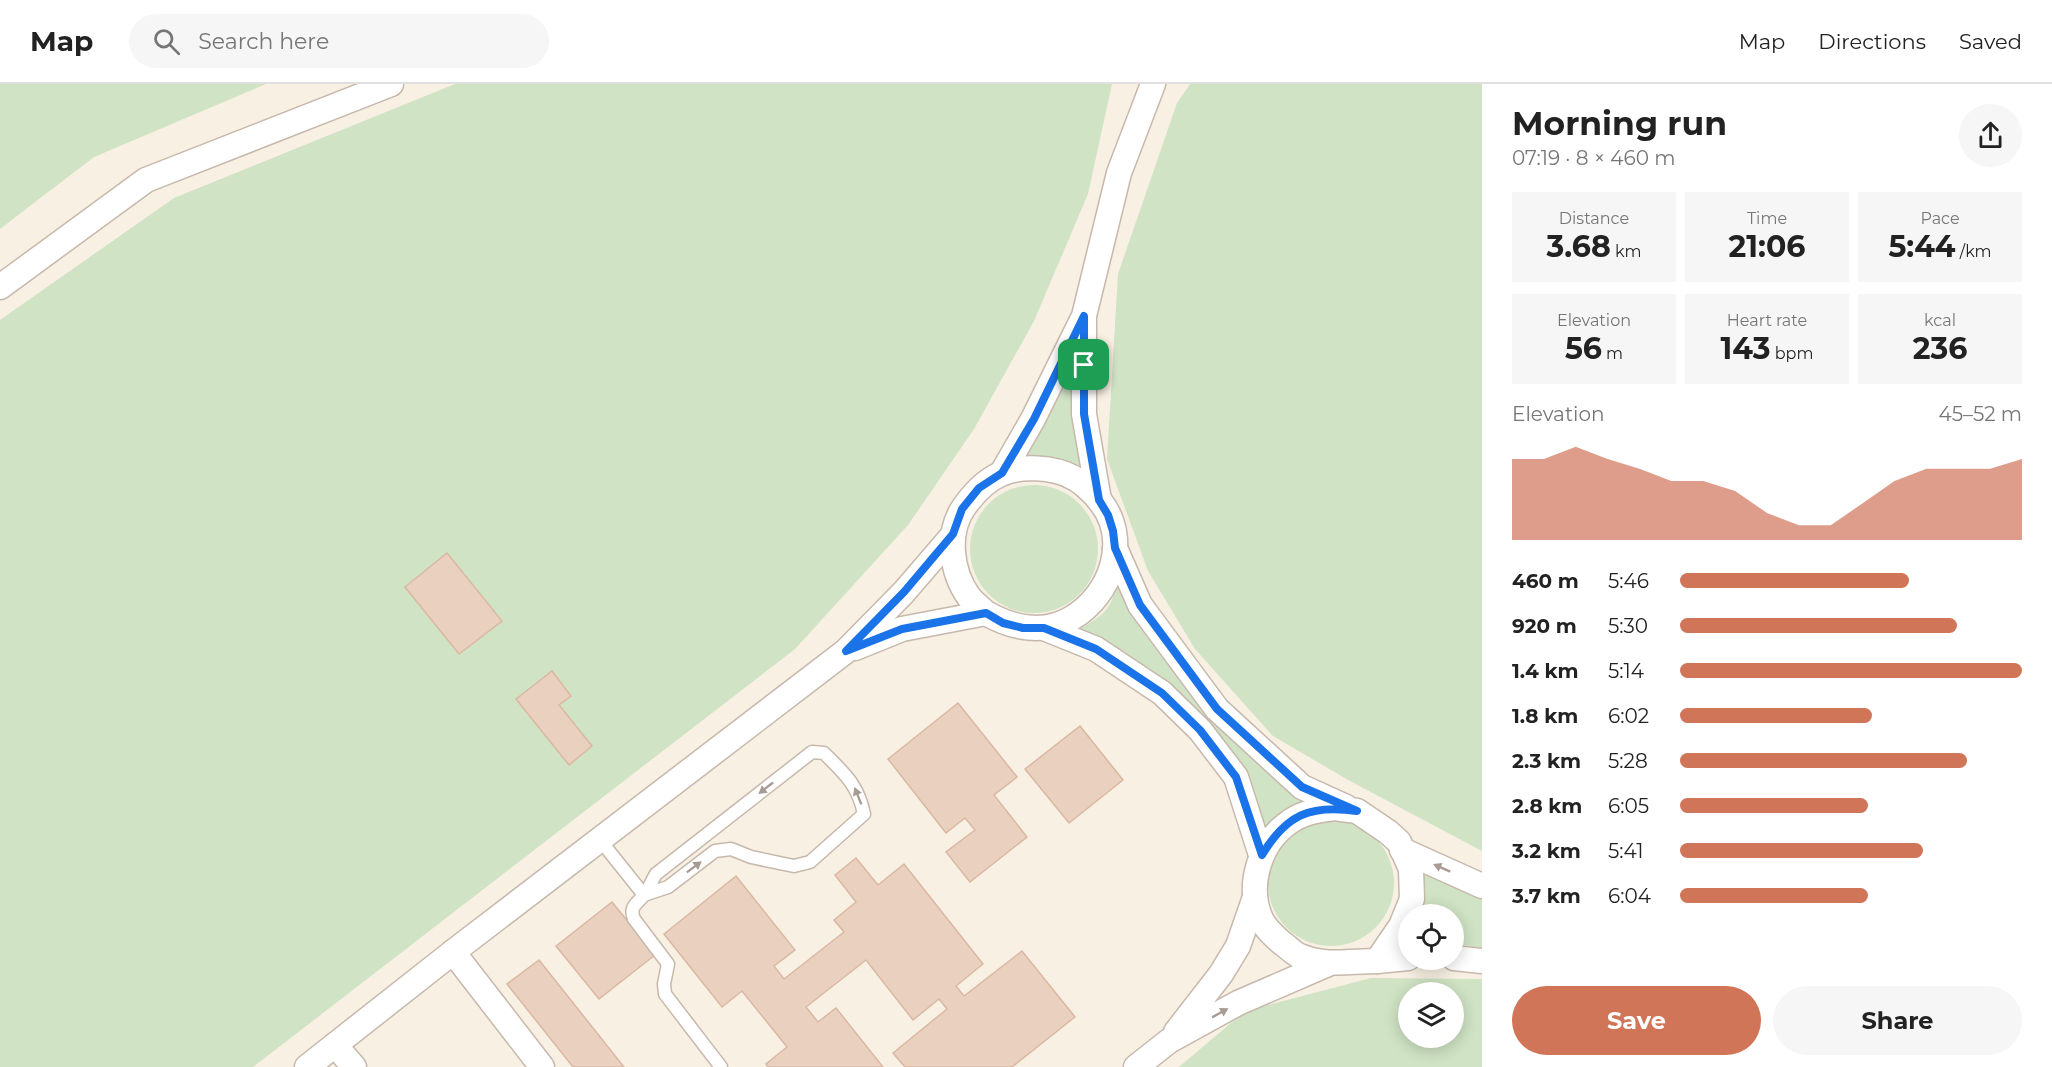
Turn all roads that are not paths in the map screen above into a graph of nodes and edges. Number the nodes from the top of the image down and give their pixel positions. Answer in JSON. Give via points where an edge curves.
{"nodes":[{"id":1,"x":391,"y":84,"type":"edge"},
{"id":2,"x":1153,"y":84,"type":"edge"},
{"id":3,"x":0,"y":287,"type":"edge"},
{"id":4,"x":1084,"y":316,"type":"junction"},
{"id":5,"x":1002,"y":473,"type":"junction"},
{"id":6,"x":1099,"y":500,"type":"junction"},
{"id":7,"x":953,"y":534,"type":"junction"},
{"id":8,"x":1115,"y":548,"type":"junction"},
{"id":9,"x":986,"y":613,"type":"junction"},
{"id":10,"x":1044,"y":628,"type":"junction"},
{"id":11,"x":846,"y":651,"type":"junction"},
{"id":12,"x":1357,"y":811,"type":"junction"},
{"id":13,"x":600,"y":840,"type":"junction"},
{"id":14,"x":1402,"y":850,"type":"junction"},
{"id":15,"x":1262,"y":855,"type":"junction"},
{"id":16,"x":1482,"y":886,"type":"edge"},
{"id":17,"x":644,"y":895,"type":"junction"},
{"id":18,"x":1255,"y":897,"type":"junction"},
{"id":19,"x":453,"y":952,"type":"junction"},
{"id":20,"x":1398,"y":958,"type":"edge"},
{"id":21,"x":1464,"y":959,"type":"edge"},
{"id":22,"x":1377,"y":961,"type":"junction"},
{"id":23,"x":1482,"y":961,"type":"edge"},
{"id":24,"x":1329,"y":964,"type":"junction"},
{"id":25,"x":1169,"y":1041,"type":"junction"},
{"id":26,"x":335,"y":1045,"type":"junction"},
{"id":27,"x":307,"y":1067,"type":"edge"},
{"id":28,"x":354,"y":1067,"type":"edge"},
{"id":29,"x":542,"y":1067,"type":"edge"},
{"id":30,"x":721,"y":1067,"type":"edge"},
{"id":31,"x":1136,"y":1067,"type":"edge"}],
"edges":[{"from":1,"to":3,"type":"street","via":[[146,180]]},
{"from":2,"to":4,"type":"street","via":[[1119,173]]},
{"from":4,"to":5,"type":"street","via":[[1034,419]]},
{"from":4,"to":6,"type":"street","via":[[1084,414]]},
{"from":5,"to":6,"type":"street","via":[[1037,467],[1055,472],[1072,477]]},
{"from":5,"to":7,"type":"street","via":[[979,488],[962,509]]},
{"from":6,"to":8,"type":"street","via":[[1108,515]]},
{"from":7,"to":9,"type":"street","via":[[953,557],[959,578]]},
{"from":7,"to":11,"type":"street"},
{"from":8,"to":10,"type":"street","via":[[1112,571],[1086,610],[1066,622]]},
{"from":8,"to":12,"type":"street","via":[[1140,605],[1217,709],[1302,787]]},
{"from":9,"to":10,"type":"street","via":[[1003,623]]},
{"from":9,"to":11,"type":"street","via":[[902,629]]},
{"from":10,"to":15,"type":"street","via":[[1096,649],[1162,693],[1200,730],[1236,777]]},
{"from":11,"to":13,"type":"street"},
{"from":12,"to":14,"type":"street","via":[[1388,832]]},
{"from":12,"to":15,"type":"street","via":[[1334,808],[1312,811],[1291,820]]},
{"from":13,"to":17,"type":"lane"},
{"from":13,"to":19,"type":"street"},
{"from":16,"to":14,"type":"street","one_way":true},
{"from":14,"to":22,"type":"street","via":[[1410,869],[1412,899],[1401,926]]},
{"from":15,"to":18,"type":"street"},
{"from":17,"to":17,"type":"lane","one_way":true,"via":[[668,887],[715,851],[731,849],[794,866],[810,862],[864,814],[860,797],[852,781],[824,753],[812,752],[656,874]]},
{"from":17,"to":30,"type":"lane","via":[[632,912],[668,964],[665,994]]},
{"from":18,"to":24,"type":"street","via":[[1261,919],[1274,936],[1298,956]]},
{"from":18,"to":25,"type":"street","via":[[1238,946]]},
{"from":19,"to":26,"type":"street"},
{"from":19,"to":29,"type":"street"},
{"from":20,"to":22,"type":"street"},
{"from":21,"to":23,"type":"street"},
{"from":22,"to":24,"type":"street"},
{"from":25,"to":24,"type":"street","one_way":true,"via":[[1238,1003]]},
{"from":25,"to":31,"type":"street"},
{"from":26,"to":27,"type":"street"},
{"from":26,"to":28,"type":"street"}]}
